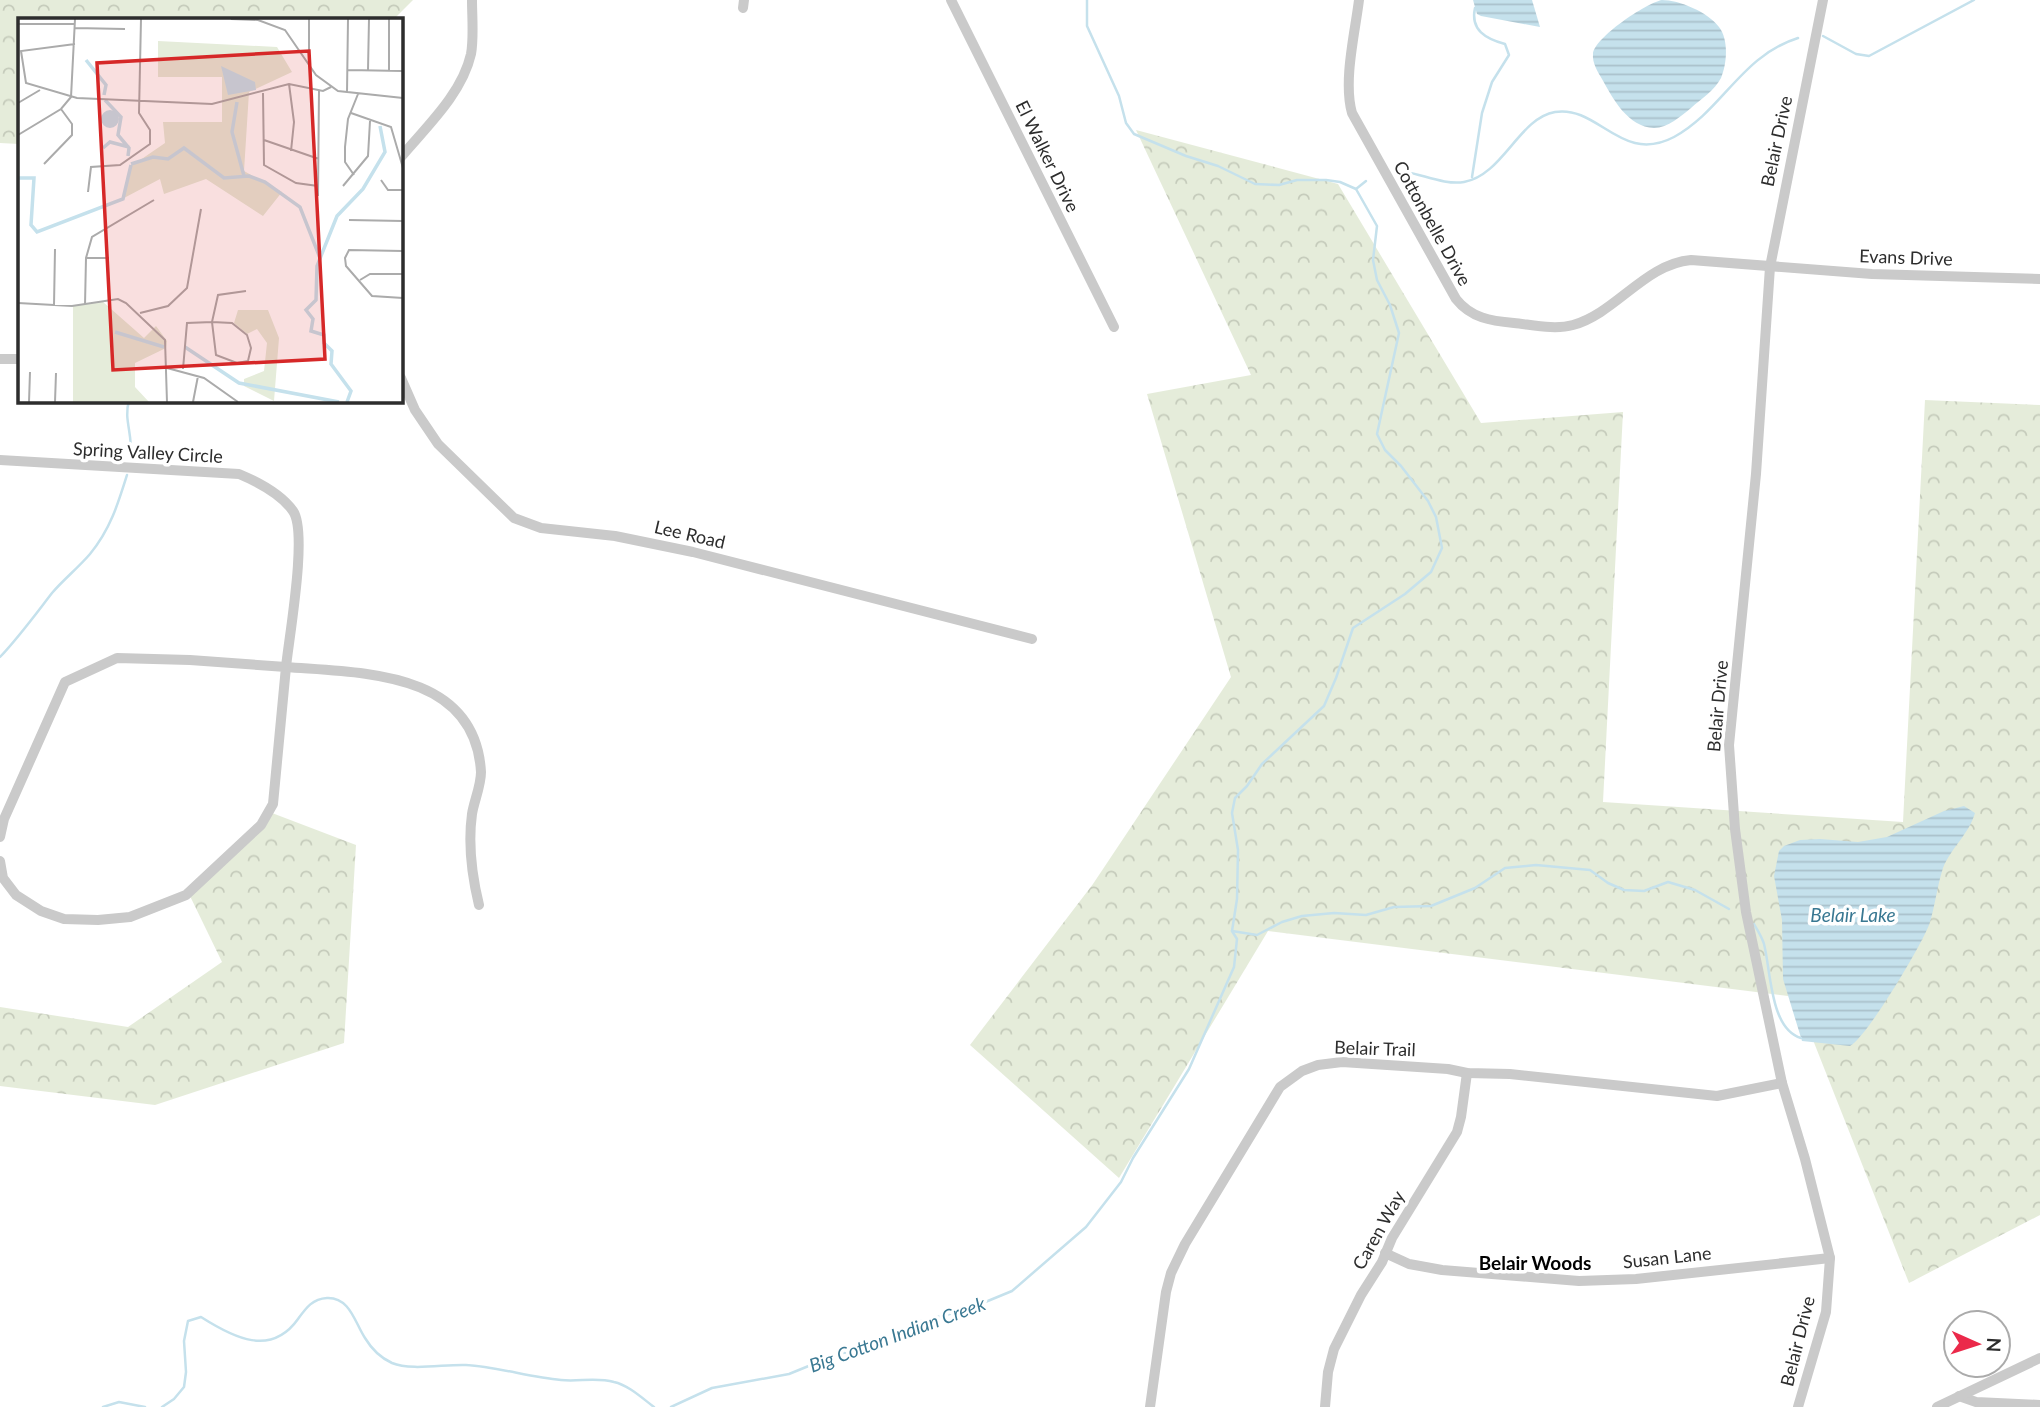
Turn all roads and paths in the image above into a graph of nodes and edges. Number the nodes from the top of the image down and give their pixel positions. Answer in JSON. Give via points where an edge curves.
{"nodes":[{"id":1,"x":472,"y":0,"type":"edge"},
{"id":2,"x":951,"y":0,"type":"edge"},
{"id":3,"x":1359,"y":0,"type":"edge"},
{"id":4,"x":1822,"y":0,"type":"edge"},
{"id":5,"x":402,"y":156,"type":"edge"},
{"id":6,"x":1770,"y":267,"type":"junction"},
{"id":7,"x":2040,"y":279,"type":"edge"},
{"id":8,"x":1114,"y":327,"type":"dead end"},
{"id":9,"x":0,"y":359,"type":"edge"},
{"id":10,"x":18,"y":359,"type":"edge"},
{"id":11,"x":402,"y":380,"type":"edge"},
{"id":12,"x":0,"y":460,"type":"edge"},
{"id":13,"x":1032,"y":639,"type":"dead end"},
{"id":14,"x":286,"y":667,"type":"junction"},
{"id":15,"x":0,"y":837,"type":"edge"},
{"id":16,"x":0,"y":861,"type":"edge"},
{"id":17,"x":479,"y":905,"type":"dead end"},
{"id":18,"x":1467,"y":1073,"type":"junction"},
{"id":19,"x":1782,"y":1083,"type":"junction"},
{"id":20,"x":1385,"y":1253,"type":"junction"},
{"id":21,"x":1830,"y":1258,"type":"junction"},
{"id":22,"x":2040,"y":1358,"type":"edge"},
{"id":23,"x":1959,"y":1396,"type":"junction"},
{"id":24,"x":2040,"y":1405,"type":"edge"},
{"id":25,"x":1150,"y":1407,"type":"edge"},
{"id":26,"x":1325,"y":1407,"type":"edge"},
{"id":27,"x":1798,"y":1407,"type":"edge"},
{"id":28,"x":1937,"y":1407,"type":"edge"}],
"edges":[{"from":1,"to":5,"type":"street","via":[[471,53],[464,74]]},
{"from":2,"to":8,"type":"street","name":"El Walker Drive"},
{"from":3,"to":6,"type":"street","name":"Cottonbelle Drive","via":[[1349,85],[1352,113],[1456,299],[1472,314],[1499,322],[1566,327],[1584,321],[1678,262]]},
{"from":4,"to":6,"type":"street","name":"Belair Drive"},
{"from":6,"to":7,"type":"street","name":"Evans Drive"},
{"from":6,"to":19,"type":"street","name":"Belair Drive","via":[[1756,474],[1729,745],[1746,912]]},
{"from":9,"to":10,"type":"street"},
{"from":11,"to":13,"type":"street","name":"Lee Road","via":[[438,444],[514,518],[541,528],[615,536],[693,552]]},
{"from":12,"to":14,"type":"street","name":"Spring Valley Circle","via":[[239,474],[270,490],[294,512],[298,536]]},
{"from":14,"to":15,"type":"street","via":[[117,658],[65,682]]},
{"from":14,"to":16,"type":"street","name":"Spring Valley Circle","via":[[273,804],[261,825],[186,895],[130,916],[64,919],[16,895],[3,878]]},
{"from":14,"to":17,"type":"street","via":[[397,678],[426,688],[463,719],[476,740],[481,775],[472,816],[472,880]]},
{"from":18,"to":19,"type":"street","name":"Belair Trail","via":[[1717,1096]]},
{"from":18,"to":20,"type":"street","name":"Caren Way","via":[[1457,1132]]},
{"from":18,"to":25,"type":"street","name":"Belair Trail","via":[[1342,1062],[1302,1071],[1280,1087],[1171,1273]]},
{"from":19,"to":21,"type":"street","name":"Belair Drive"},
{"from":20,"to":21,"type":"street","name":"Susan Lane","via":[[1409,1264],[1442,1270],[1579,1281]]},
{"from":20,"to":26,"type":"street","name":"Caren Way","via":[[1334,1349]]},
{"from":21,"to":27,"type":"street","name":"Belair Drive","via":[[1826,1312]]},
{"from":22,"to":23,"type":"street"},
{"from":23,"to":24,"type":"street","via":[[1976,1402]]},
{"from":23,"to":28,"type":"street"}]}
